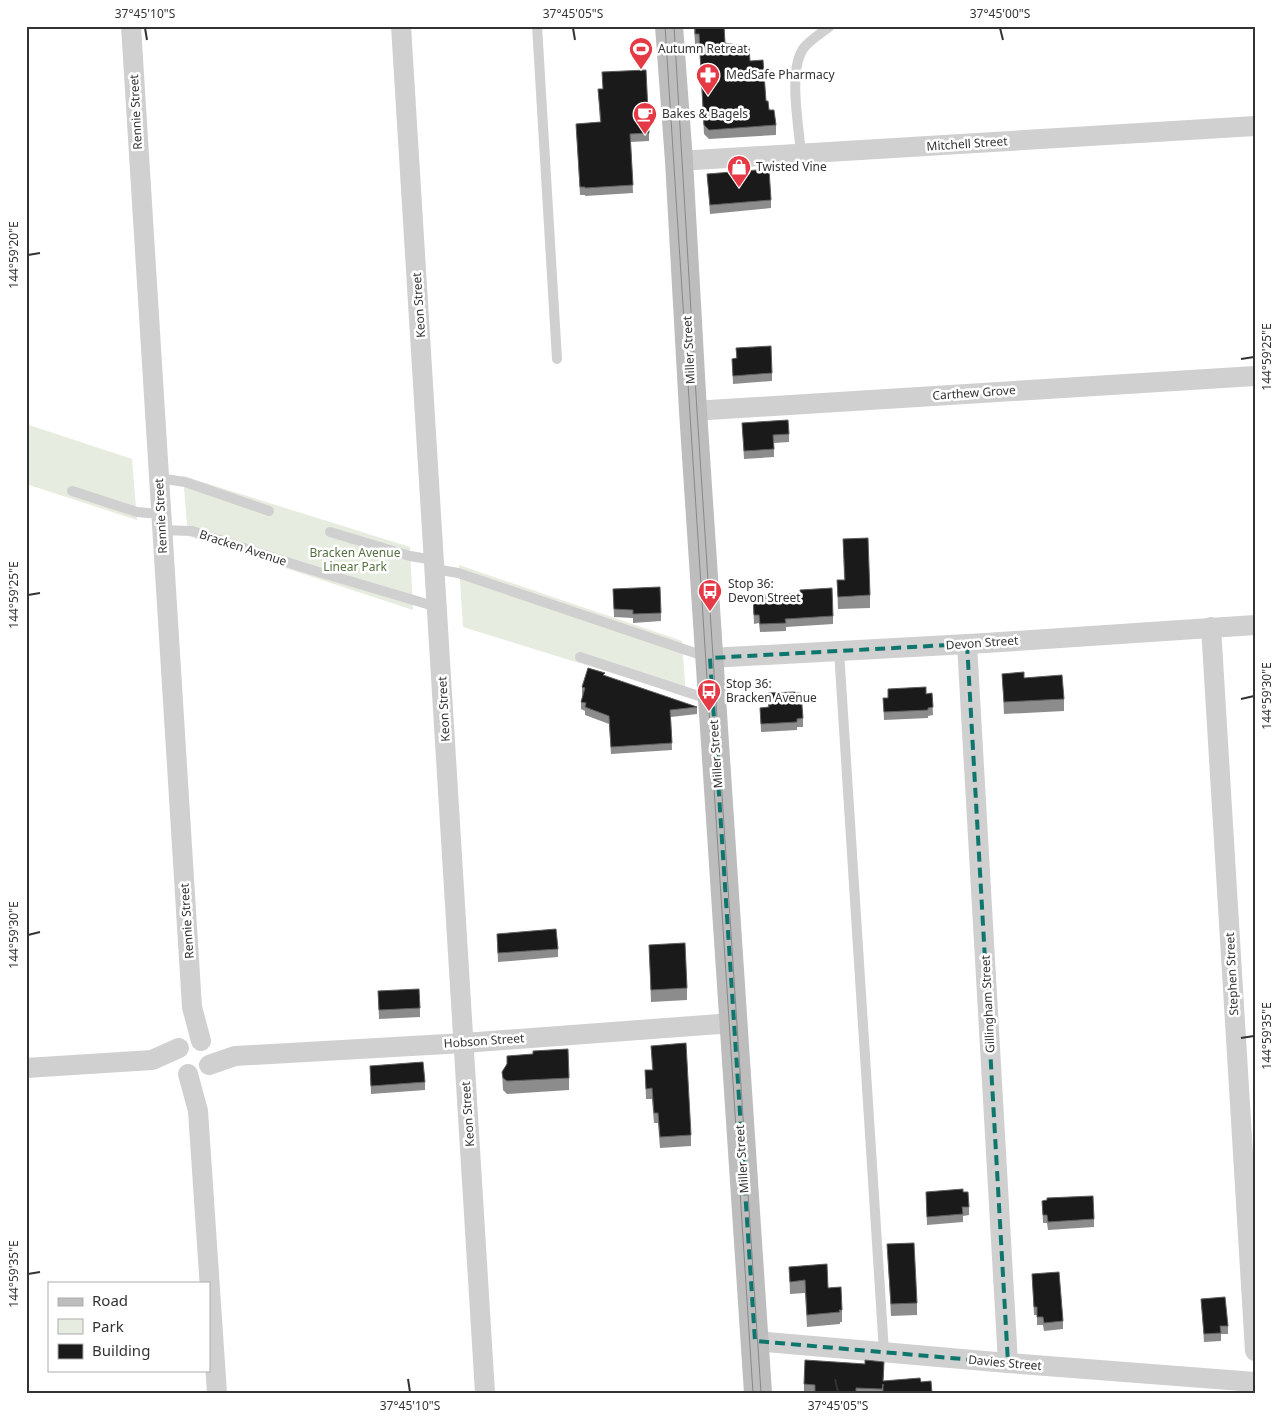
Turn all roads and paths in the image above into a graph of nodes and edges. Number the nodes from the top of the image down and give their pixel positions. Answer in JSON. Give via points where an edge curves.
{"nodes":[{"id":1,"x":131,"y":26,"type":"edge"},
{"id":2,"x":401,"y":26,"type":"edge"},
{"id":3,"x":536,"y":26,"type":"edge"},
{"id":4,"x":669,"y":26,"type":"edge"},
{"id":5,"x":830,"y":26,"type":"edge"},
{"id":6,"x":1255,"y":126,"type":"edge"},
{"id":7,"x":801,"y":154,"type":"junction"},
{"id":8,"x":679,"y":161,"type":"junction"},
{"id":9,"x":557,"y":359,"type":"dead end"},
{"id":10,"x":1255,"y":376,"type":"edge"},
{"id":11,"x":693,"y":411,"type":"junction"},
{"id":12,"x":158,"y":478,"type":"junction"},
{"id":13,"x":72,"y":491,"type":"dead end"},
{"id":14,"x":269,"y":511,"type":"dead end"},
{"id":15,"x":161,"y":522,"type":"junction"},
{"id":16,"x":330,"y":532,"type":"dead end"},
{"id":17,"x":435,"y":564,"type":"junction"},
{"id":18,"x":438,"y":607,"type":"junction"},
{"id":19,"x":1255,"y":625,"type":"edge"},
{"id":20,"x":1211,"y":627,"type":"junction"},
{"id":21,"x":967,"y":644,"type":"junction"},
{"id":22,"x":840,"y":651,"type":"junction"},
{"id":23,"x":580,"y":657,"type":"dead end"},
{"id":24,"x":710,"y":658,"type":"junction"},
{"id":25,"x":712,"y":701,"type":"junction"},
{"id":26,"x":733,"y":1023,"type":"junction"},
{"id":27,"x":464,"y":1043,"type":"junction"},
{"id":28,"x":194,"y":1058,"type":"junction"},
{"id":29,"x":26,"y":1068,"type":"edge"},
{"id":30,"x":210,"y":1282,"type":"edge"},
{"id":31,"x":210,"y":1289,"type":"edge"},
{"id":32,"x":755,"y":1341,"type":"junction"},
{"id":33,"x":1255,"y":1351,"type":"edge"},
{"id":34,"x":884,"y":1352,"type":"junction"},
{"id":35,"x":1008,"y":1363,"type":"junction"},
{"id":36,"x":1255,"y":1382,"type":"edge"},
{"id":37,"x":217,"y":1393,"type":"edge"},
{"id":38,"x":485,"y":1393,"type":"edge"},
{"id":39,"x":758,"y":1393,"type":"edge"}],
"edges":[{"from":1,"to":12,"type":"street","name":"Rennie Street"},
{"from":2,"to":17,"type":"street","name":"Keon Street"},
{"from":3,"to":9,"type":"lane"},
{"from":4,"to":8,"type":"street","name":"Miller Street"},
{"from":5,"to":7,"type":"lane","via":[[804,48],[797,61],[795,76]]},
{"from":6,"to":7,"type":"street","name":"Mitchell Street"},
{"from":7,"to":8,"type":"street","name":"Mitchell Street"},
{"from":8,"to":11,"type":"street","name":"Miller Street"},
{"from":10,"to":11,"type":"street","name":"Carthew Grove"},
{"from":11,"to":24,"type":"street","name":"Miller Street"},
{"from":12,"to":14,"type":"lane","via":[[185,482]]},
{"from":12,"to":15,"type":"street","name":"Rennie Street"},
{"from":13,"to":15,"type":"lane","name":"Bracken Avenue"},
{"from":15,"to":18,"type":"lane","name":"Bracken Avenue"},
{"from":15,"to":28,"type":"street","name":"Rennie Street"},
{"from":16,"to":17,"type":"lane"},
{"from":17,"to":18,"type":"street","name":"Keon Street"},
{"from":17,"to":24,"type":"lane"},
{"from":18,"to":27,"type":"street","name":"Keon Street"},
{"from":19,"to":20,"type":"street","name":"Devon Street"},
{"from":20,"to":21,"type":"street","name":"Devon Street"},
{"from":20,"to":33,"type":"street","name":"Stephen Street"},
{"from":21,"to":22,"type":"street","name":"Devon Street"},
{"from":21,"to":35,"type":"street","name":"Gillingham Street"},
{"from":22,"to":24,"type":"street","name":"Devon Street"},
{"from":22,"to":34,"type":"lane"},
{"from":23,"to":25,"type":"lane"},
{"from":24,"to":25,"type":"street","name":"Miller Street"},
{"from":25,"to":26,"type":"street","name":"Miller Street"},
{"from":26,"to":27,"type":"street","name":"Hobson Street"},
{"from":26,"to":32,"type":"street","name":"Miller Street"},
{"from":27,"to":28,"type":"street","name":"Hobson Street"},
{"from":27,"to":38,"type":"street","name":"Keon Street"},
{"from":28,"to":29,"type":"street","name":"Hobson Street"},
{"from":28,"to":30,"type":"street","name":"Rennie Street"},
{"from":31,"to":37,"type":"street","name":"Rennie Street"},
{"from":32,"to":34,"type":"street","name":"Davies Street"},
{"from":32,"to":39,"type":"street","name":"Miller Street"},
{"from":34,"to":35,"type":"street","name":"Davies Street"},
{"from":35,"to":36,"type":"street","name":"Davies Street"}]}
